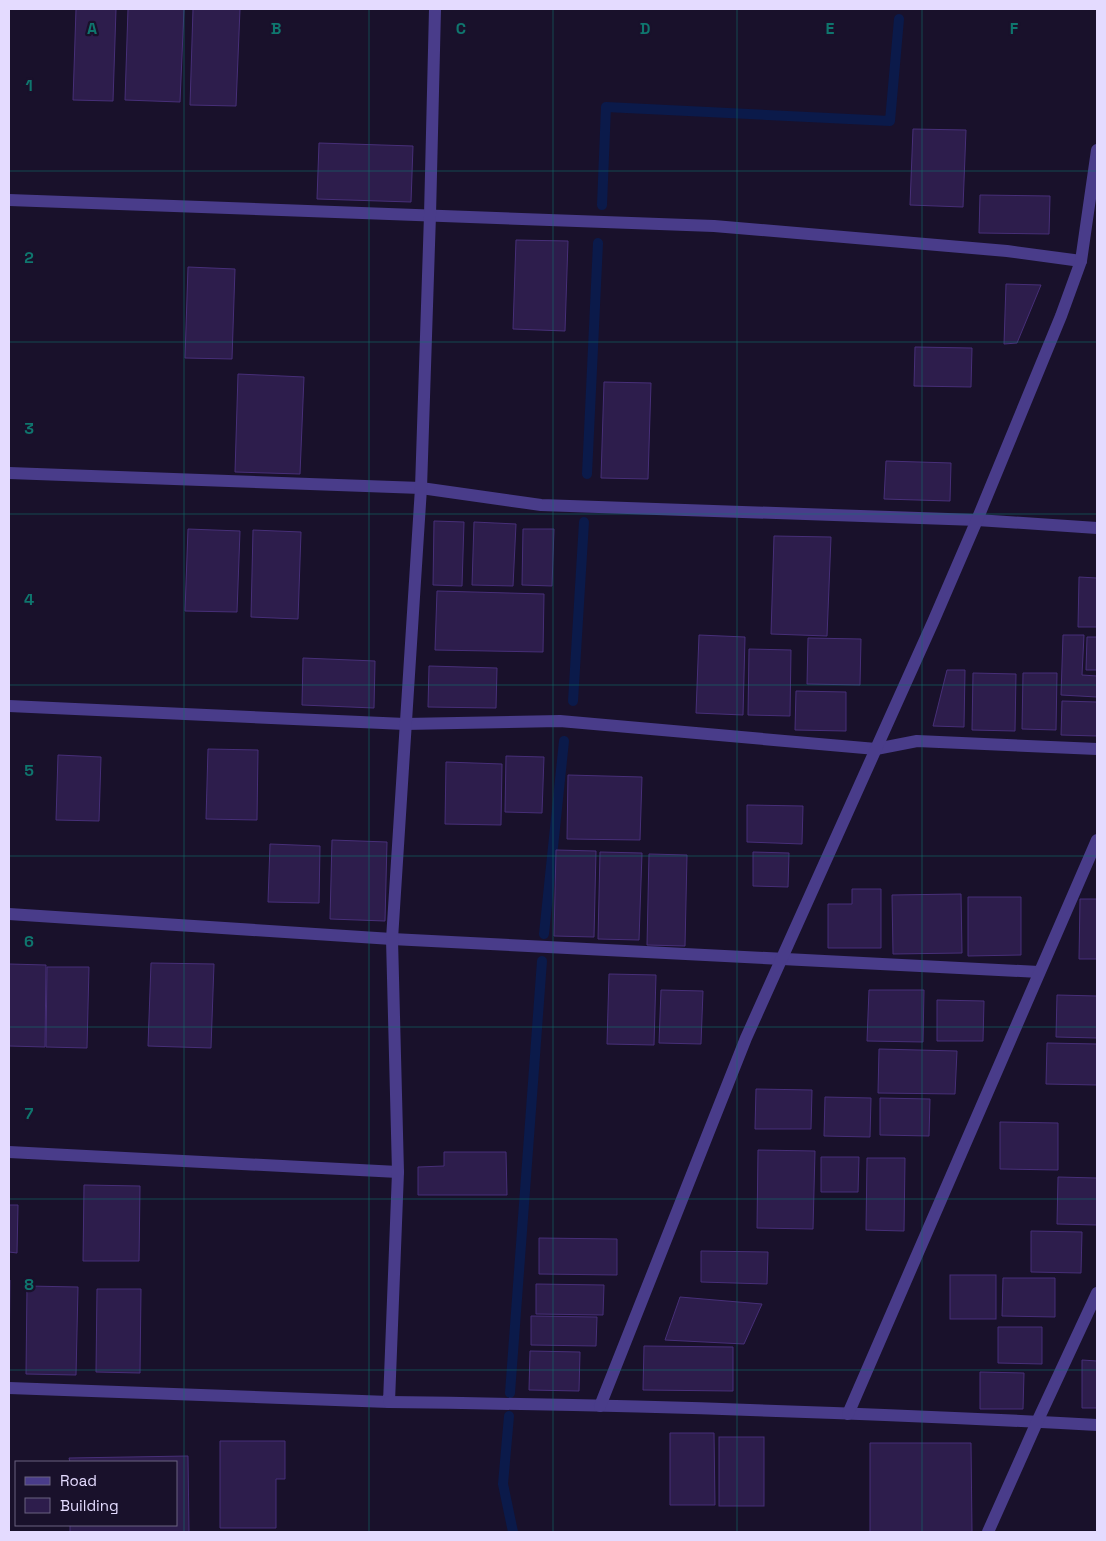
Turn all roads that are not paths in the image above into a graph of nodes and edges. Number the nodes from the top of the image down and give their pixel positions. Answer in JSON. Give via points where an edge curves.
{"nodes":[{"id":1,"x":435,"y":9,"type":"edge"},
{"id":2,"x":1097,"y":150,"type":"edge"},
{"id":3,"x":9,"y":200,"type":"edge"},
{"id":4,"x":430,"y":215,"type":"junction"},
{"id":5,"x":1081,"y":261,"type":"junction"},
{"id":6,"x":9,"y":473,"type":"edge"},
{"id":7,"x":421,"y":488,"type":"junction"},
{"id":8,"x":977,"y":520,"type":"junction"},
{"id":9,"x":1097,"y":528,"type":"edge"},
{"id":10,"x":9,"y":706,"type":"edge"},
{"id":11,"x":405,"y":724,"type":"junction"},
{"id":12,"x":876,"y":748,"type":"junction"},
{"id":13,"x":1097,"y":749,"type":"edge"},
{"id":14,"x":1097,"y":840,"type":"edge"},
{"id":15,"x":9,"y":914,"type":"edge"},
{"id":16,"x":392,"y":938,"type":"junction"},
{"id":17,"x":782,"y":958,"type":"junction"},
{"id":18,"x":1039,"y":972,"type":"junction"},
{"id":19,"x":9,"y":1152,"type":"edge"},
{"id":20,"x":398,"y":1172,"type":"junction"},
{"id":21,"x":1097,"y":1293,"type":"edge"},
{"id":22,"x":9,"y":1388,"type":"edge"},
{"id":23,"x":389,"y":1402,"type":"junction"},
{"id":24,"x":600,"y":1406,"type":"junction"},
{"id":25,"x":848,"y":1414,"type":"junction"},
{"id":26,"x":1036,"y":1422,"type":"junction"},
{"id":27,"x":1097,"y":1425,"type":"edge"},
{"id":28,"x":988,"y":1532,"type":"edge"}],
"edges":[{"from":1,"to":4,"type":"street"},
{"from":2,"to":5,"type":"street"},
{"from":3,"to":4,"type":"street"},
{"from":4,"to":5,"type":"street","via":[[714,226],[1007,251]]},
{"from":4,"to":7,"type":"street"},
{"from":5,"to":8,"type":"street","via":[[1062,316]]},
{"from":6,"to":7,"type":"street"},
{"from":7,"to":8,"type":"street","via":[[540,505]]},
{"from":7,"to":11,"type":"street"},
{"from":8,"to":9,"type":"street"},
{"from":8,"to":12,"type":"street"},
{"from":10,"to":11,"type":"street"},
{"from":11,"to":12,"type":"street","via":[[560,721]]},
{"from":11,"to":16,"type":"street"},
{"from":12,"to":13,"type":"street","via":[[917,741]]},
{"from":12,"to":17,"type":"street"},
{"from":14,"to":18,"type":"street"},
{"from":15,"to":16,"type":"street"},
{"from":16,"to":17,"type":"street"},
{"from":16,"to":20,"type":"street"},
{"from":17,"to":18,"type":"street"},
{"from":17,"to":24,"type":"street","via":[[746,1038]]},
{"from":18,"to":25,"type":"street"},
{"from":19,"to":20,"type":"street"},
{"from":20,"to":23,"type":"street"},
{"from":21,"to":26,"type":"street"},
{"from":22,"to":23,"type":"street"},
{"from":23,"to":24,"type":"street"},
{"from":24,"to":25,"type":"street"},
{"from":25,"to":26,"type":"street"},
{"from":26,"to":27,"type":"street"},
{"from":26,"to":28,"type":"street"}]}
